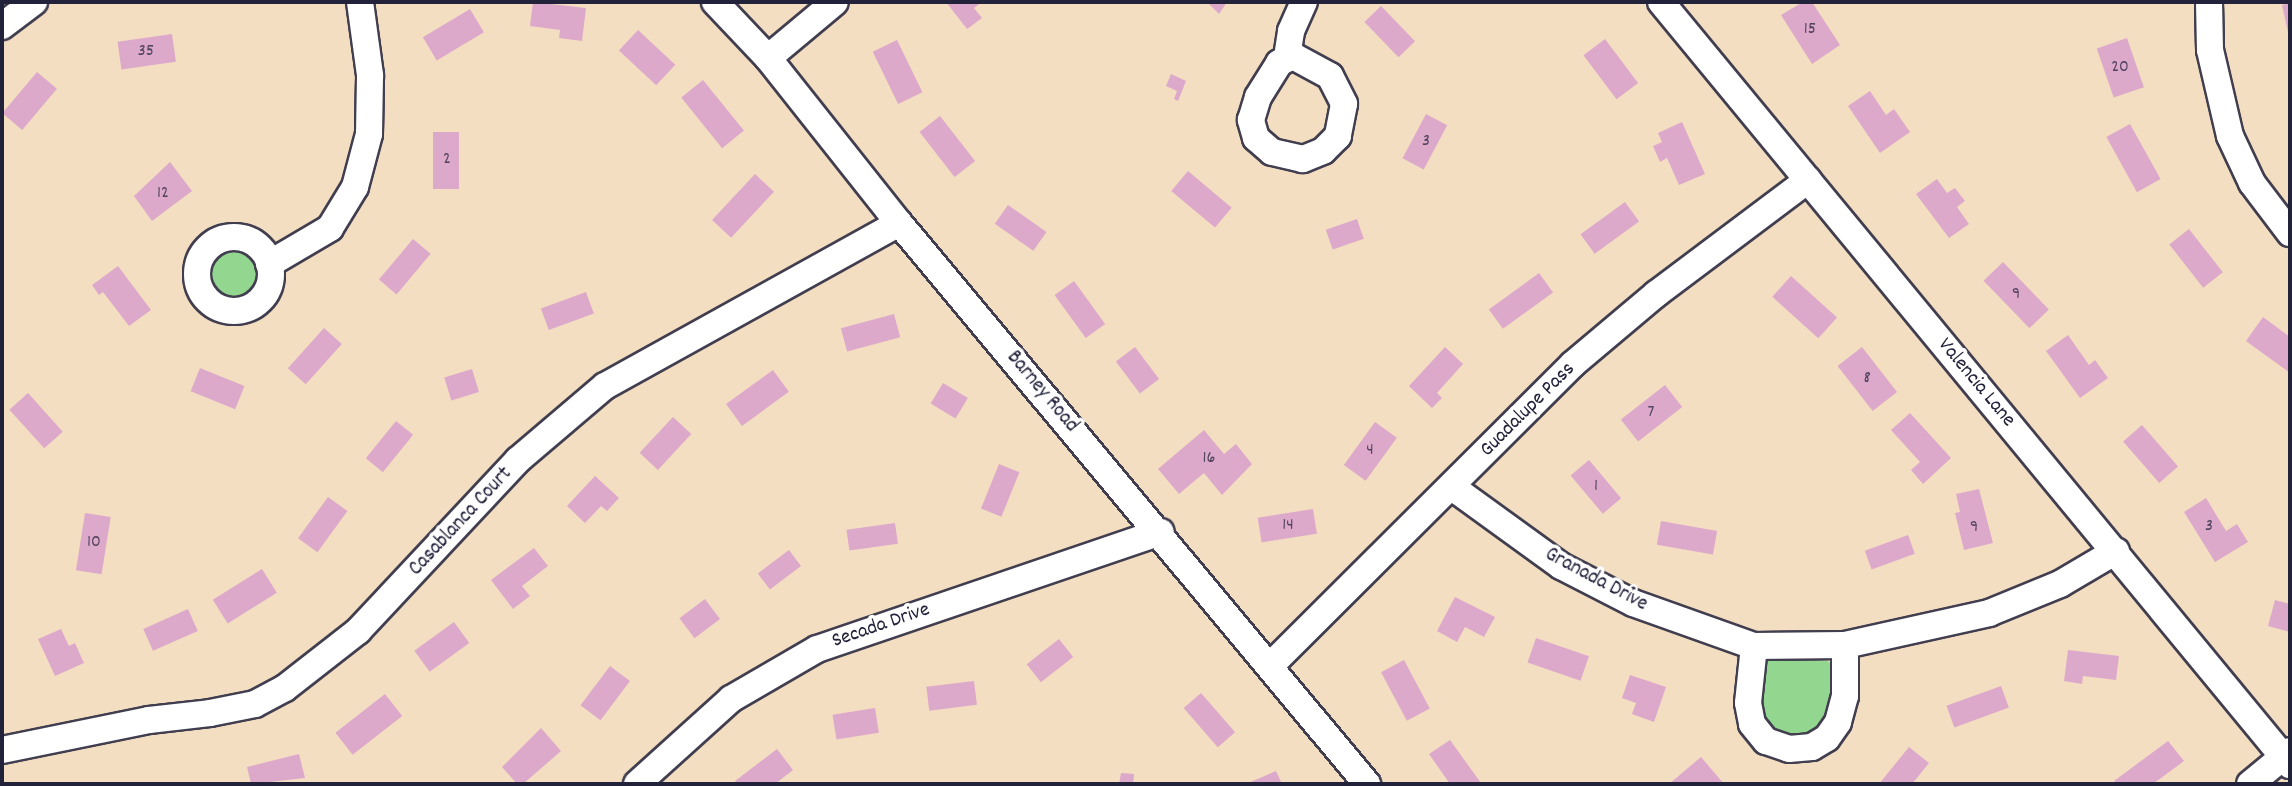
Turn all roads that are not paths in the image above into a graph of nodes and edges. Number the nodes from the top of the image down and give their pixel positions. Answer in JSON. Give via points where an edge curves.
{"nodes":[{"id":1,"x":34,"y":2,"type":"edge"},
{"id":2,"x":360,"y":2,"type":"edge"},
{"id":3,"x":715,"y":2,"type":"edge"},
{"id":4,"x":835,"y":2,"type":"edge"},
{"id":5,"x":1304,"y":2,"type":"edge"},
{"id":6,"x":1661,"y":2,"type":"edge"},
{"id":7,"x":2209,"y":2,"type":"edge"},
{"id":8,"x":2,"y":26,"type":"edge"},
{"id":9,"x":1287,"y":57,"type":"dead end"},
{"id":10,"x":768,"y":58,"type":"junction"},
{"id":11,"x":1808,"y":180,"type":"junction"},
{"id":12,"x":899,"y":223,"type":"junction"},
{"id":13,"x":2290,"y":233,"type":"edge"},
{"id":14,"x":269,"y":264,"type":"dead end"},
{"id":15,"x":1452,"y":487,"type":"junction"},
{"id":16,"x":1161,"y":532,"type":"junction"},
{"id":17,"x":2116,"y":551,"type":"junction"},
{"id":18,"x":1844,"y":645,"type":"junction"},
{"id":19,"x":1754,"y":646,"type":"junction"},
{"id":20,"x":1270,"y":666,"type":"junction"},
{"id":21,"x":2,"y":750,"type":"edge"},
{"id":22,"x":2288,"y":758,"type":"edge"},
{"id":23,"x":637,"y":784,"type":"edge"},
{"id":24,"x":1367,"y":784,"type":"edge"},
{"id":25,"x":2250,"y":784,"type":"edge"}],
"edges":[{"from":1,"to":8,"type":"street"},
{"from":2,"to":14,"type":"street","via":[[370,75],[369,134],[355,187],[330,228]]},
{"from":3,"to":10,"type":"street","name":"Barney Road"},
{"from":4,"to":10,"type":"street"},
{"from":5,"to":9,"type":"street","via":[[1291,31]]},
{"from":6,"to":11,"type":"street","name":"Valencia Lane"},
{"from":7,"to":13,"type":"street","via":[[2210,50],[2230,136],[2252,183]]},
{"from":10,"to":12,"type":"street","name":"Barney Road"},
{"from":11,"to":15,"type":"street","name":"Guadalupe Pass","via":[[1656,294],[1573,364]]},
{"from":11,"to":17,"type":"street","name":"Valencia Lane"},
{"from":12,"to":16,"type":"street","name":"Barney Road"},
{"from":12,"to":21,"type":"street","name":"Casablanca Court","via":[[605,386],[518,460],[358,631],[285,688],[232,709],[149,720]]},
{"from":15,"to":19,"type":"street","name":"Granada Drive","via":[[1561,566],[1633,603]]},
{"from":15,"to":20,"type":"street","name":"Guadalupe Pass"},
{"from":16,"to":20,"type":"street","name":"Barney Road"},
{"from":16,"to":23,"type":"street","name":"Secada Drive","via":[[817,649],[731,699]]},
{"from":17,"to":18,"type":"street","name":"Granada Drive","via":[[2060,584],[1989,613]]},
{"from":17,"to":22,"type":"street","name":"Valencia Lane"},
{"from":18,"to":19,"type":"street","name":"Granada Drive"},
{"from":18,"to":19,"type":"street","via":[[1845,696],[1838,722],[1827,738],[1812,747],[1789,749],[1766,741],[1752,724],[1748,703]]},
{"from":20,"to":24,"type":"street","name":"Barney Road"},
{"from":22,"to":25,"type":"street"}]}
